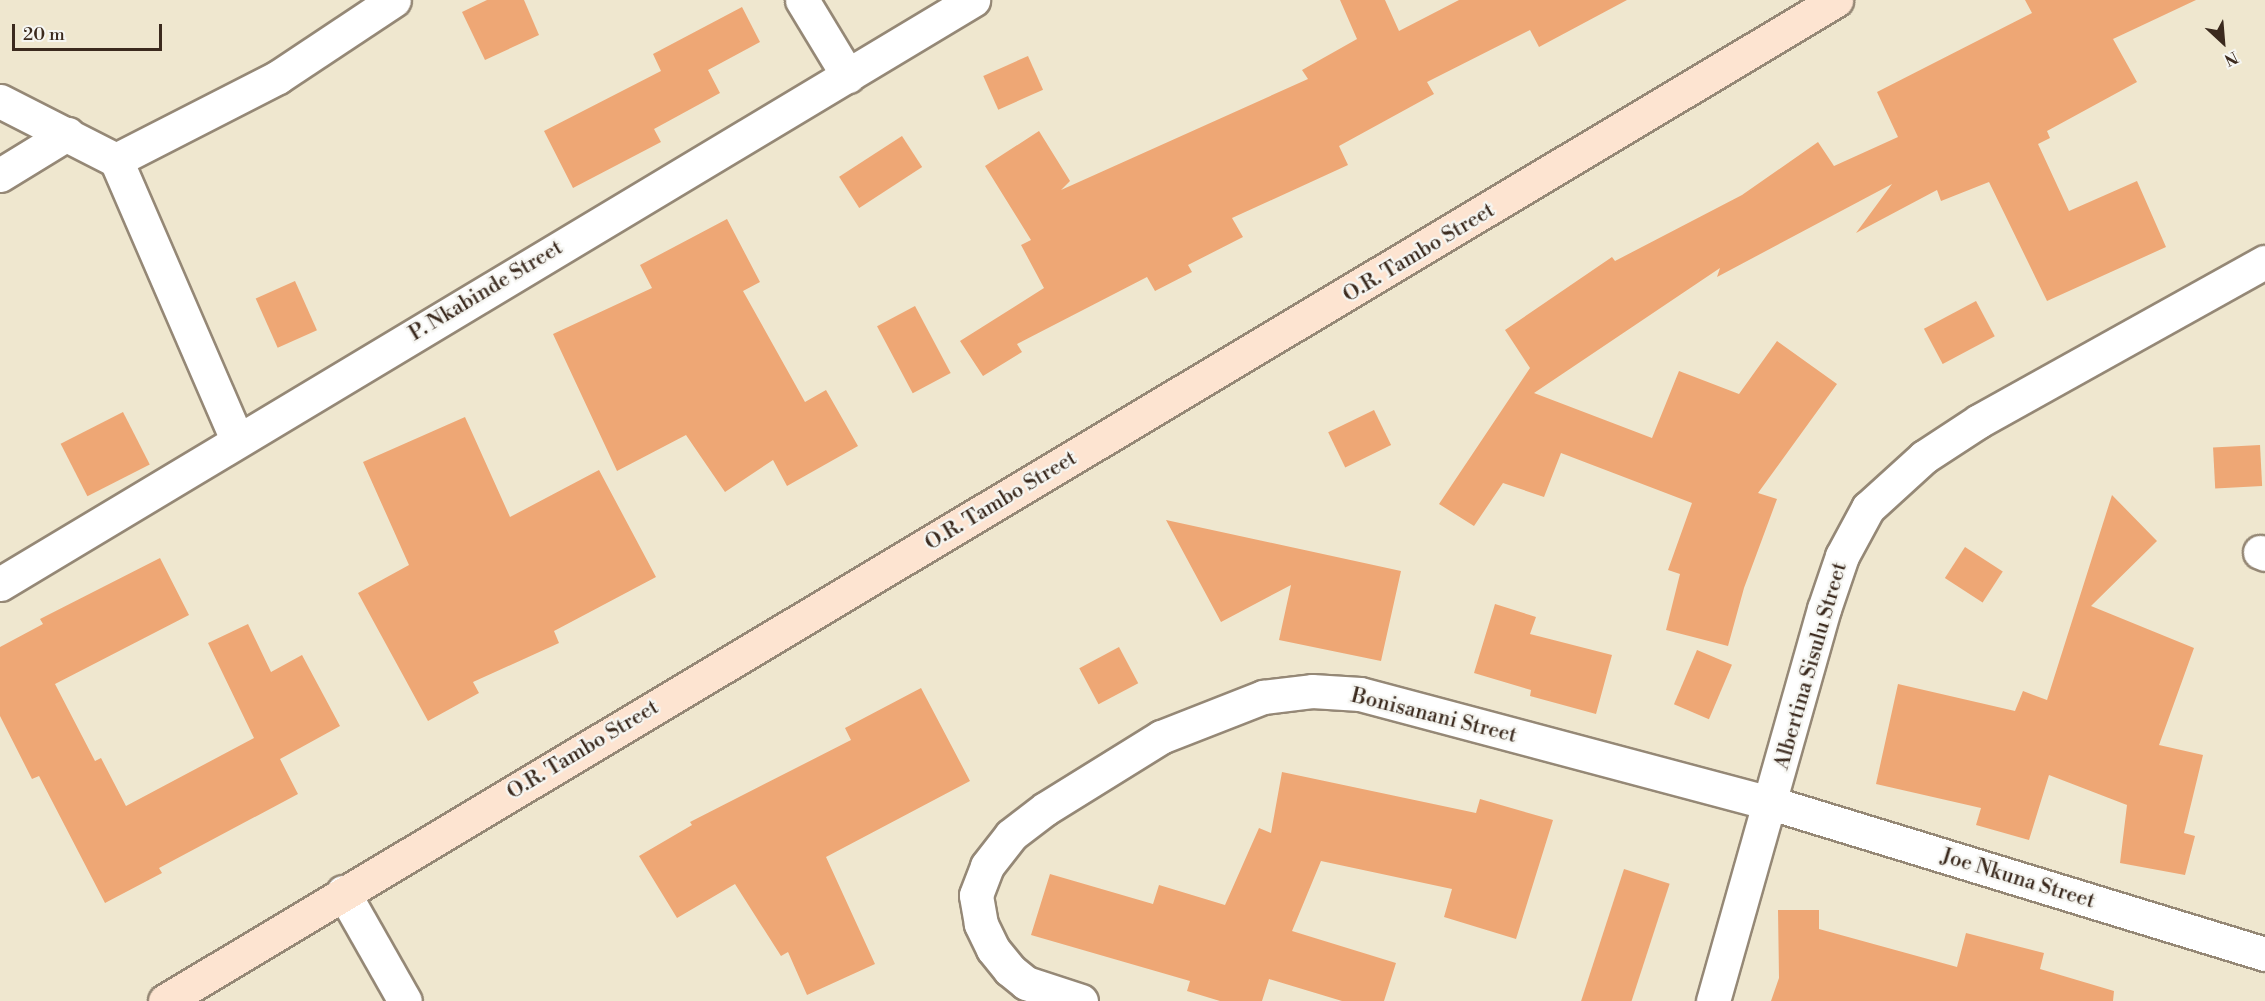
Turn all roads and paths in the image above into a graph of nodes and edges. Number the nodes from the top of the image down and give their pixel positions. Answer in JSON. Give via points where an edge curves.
{"nodes":[{"id":1,"x":394,"y":0,"type":"edge"},
{"id":2,"x":802,"y":0,"type":"edge"},
{"id":3,"x":972,"y":0,"type":"edge"},
{"id":4,"x":1836,"y":0,"type":"edge"},
{"id":5,"x":848,"y":76,"type":"junction"},
{"id":6,"x":0,"y":101,"type":"edge"},
{"id":7,"x":67,"y":135,"type":"junction"},
{"id":8,"x":116,"y":160,"type":"junction"},
{"id":9,"x":0,"y":175,"type":"edge"},
{"id":10,"x":2265,"y":262,"type":"edge"},
{"id":11,"x":237,"y":439,"type":"junction"},
{"id":12,"x":0,"y":584,"type":"edge"},
{"id":13,"x":1771,"y":804,"type":"junction"},
{"id":14,"x":344,"y":892,"type":"junction"},
{"id":15,"x":2265,"y":954,"type":"edge"},
{"id":16,"x":165,"y":1001,"type":"edge"},
{"id":17,"x":405,"y":1001,"type":"edge"},
{"id":18,"x":1081,"y":1001,"type":"edge"},
{"id":19,"x":1713,"y":1001,"type":"edge"}],
"edges":[{"from":1,"to":8,"type":"street","via":[[278,77]]},
{"from":2,"to":5,"type":"street"},
{"from":3,"to":5,"type":"street","name":"P. Nkabinde Street"},
{"from":4,"to":14,"type":"street","name":"O.R. Tambo Street"},
{"from":5,"to":11,"type":"street","name":"P. Nkabinde Street"},
{"from":6,"to":7,"type":"street"},
{"from":7,"to":8,"type":"street"},
{"from":7,"to":9,"type":"street"},
{"from":8,"to":11,"type":"street"},
{"from":10,"to":13,"type":"street","name":"Albertina Sisulu Street","via":[[1979,421],[1924,457],[1868,508],[1842,556],[1824,609]]},
{"from":11,"to":12,"type":"street","name":"P. Nkabinde Street"},
{"from":13,"to":15,"type":"street","name":"Joe Nkuna Street"},
{"from":13,"to":18,"type":"street","name":"Bonisanani Street","via":[[1360,694],[1312,691],[1263,697],[1161,737],[1099,774],[1011,835],[987,866],[976,895],[981,924],[993,949],[1026,983]]},
{"from":13,"to":19,"type":"street","name":"Albertina Sisulu Street"},
{"from":14,"to":16,"type":"street","name":"O.R. Tambo Street"},
{"from":14,"to":17,"type":"street"}]}
